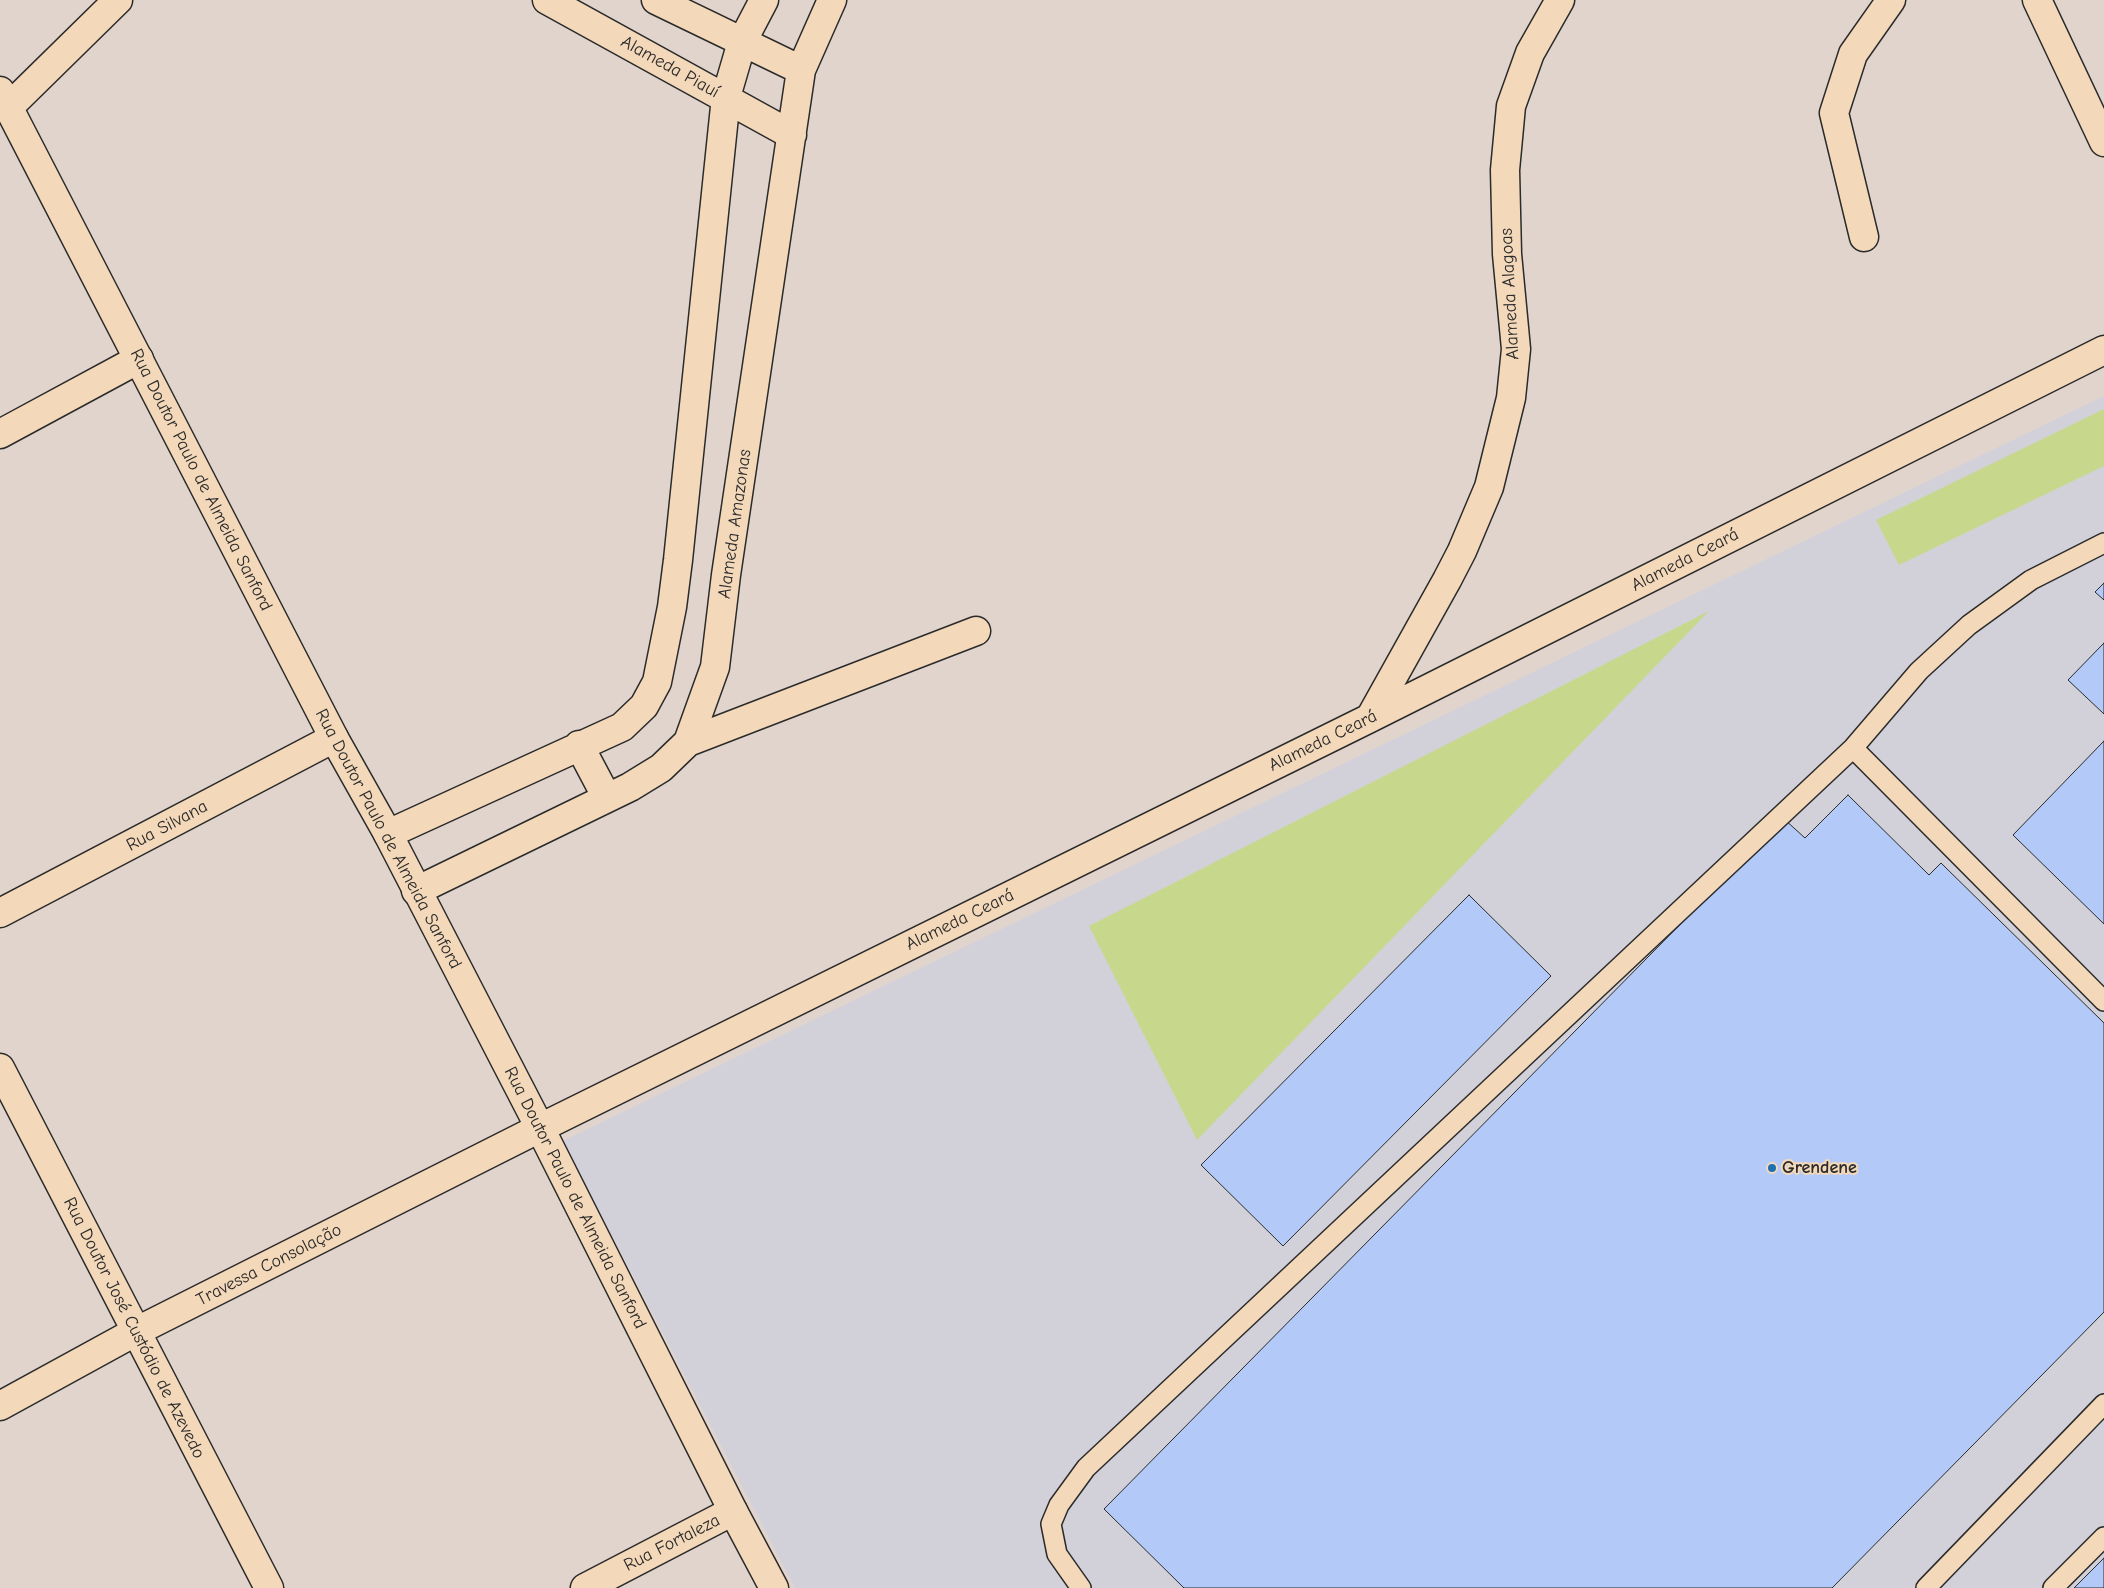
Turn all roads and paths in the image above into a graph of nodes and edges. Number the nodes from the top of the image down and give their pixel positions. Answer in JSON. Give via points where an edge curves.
{"nodes":[{"id":1,"x":118,"y":0,"type":"edge"},
{"id":2,"x":548,"y":0,"type":"edge"},
{"id":3,"x":656,"y":0,"type":"edge"},
{"id":4,"x":764,"y":0,"type":"edge"},
{"id":5,"x":832,"y":0,"type":"edge"},
{"id":6,"x":1560,"y":0,"type":"edge"},
{"id":7,"x":1891,"y":0,"type":"edge"},
{"id":8,"x":2037,"y":0,"type":"edge"},
{"id":9,"x":742,"y":42,"type":"junction"},
{"id":10,"x":801,"y":70,"type":"junction"},
{"id":11,"x":726,"y":97,"type":"junction"},
{"id":12,"x":4,"y":99,"type":"edge"},
{"id":13,"x":792,"y":135,"type":"junction"},
{"id":14,"x":2104,"y":142,"type":"edge"},
{"id":15,"x":1864,"y":237,"type":"dead end"},
{"id":16,"x":2104,"y":350,"type":"edge"},
{"id":17,"x":139,"y":358,"type":"junction"},
{"id":18,"x":0,"y":434,"type":"edge"},
{"id":19,"x":2104,"y":543,"type":"edge"},
{"id":20,"x":976,"y":631,"type":"dead end"},
{"id":21,"x":1370,"y":718,"type":"junction"},
{"id":22,"x":334,"y":738,"type":"junction"},
{"id":23,"x":688,"y":742,"type":"junction"},
{"id":24,"x":579,"y":745,"type":"junction"},
{"id":25,"x":1853,"y":748,"type":"junction"},
{"id":26,"x":607,"y":798,"type":"junction"},
{"id":27,"x":388,"y":834,"type":"junction"},
{"id":28,"x":416,"y":891,"type":"junction"},
{"id":29,"x":0,"y":913,"type":"edge"},
{"id":30,"x":2104,"y":1001,"type":"edge"},
{"id":31,"x":0,"y":1068,"type":"edge"},
{"id":32,"x":540,"y":1128,"type":"junction"},
{"id":33,"x":135,"y":1332,"type":"junction"},
{"id":34,"x":2104,"y":1404,"type":"edge"},
{"id":35,"x":0,"y":1406,"type":"edge"},
{"id":36,"x":733,"y":1511,"type":"junction"},
{"id":37,"x":2104,"y":1537,"type":"edge"},
{"id":38,"x":269,"y":1588,"type":"edge"},
{"id":39,"x":585,"y":1588,"type":"edge"},
{"id":40,"x":774,"y":1588,"type":"edge"},
{"id":41,"x":1080,"y":1588,"type":"edge"},
{"id":42,"x":1926,"y":1588,"type":"edge"},
{"id":43,"x":2053,"y":1588,"type":"edge"}],
"edges":[{"from":1,"to":12,"type":"street"},
{"from":2,"to":11,"type":"street","name":"Alameda Piauí"},
{"from":3,"to":9,"type":"street"},
{"from":4,"to":9,"type":"street"},
{"from":5,"to":10,"type":"street","name":"Alameda Amazonas"},
{"from":6,"to":21,"type":"street","name":"Alameda Alagoas","via":[[1530,53],[1511,106],[1505,170],[1507,254],[1516,349],[1511,398],[1488,487],[1447,580]]},
{"from":7,"to":15,"type":"street","via":[[1853,54],[1834,113]]},
{"from":8,"to":14,"type":"street"},
{"from":9,"to":10,"type":"street"},
{"from":9,"to":11,"type":"street"},
{"from":10,"to":13,"type":"street","name":"Alameda Amazonas"},
{"from":11,"to":13,"type":"street","name":"Alameda Piauí"},
{"from":11,"to":24,"type":"street","via":[[678,560],[657,682],[644,706],[622,727]]},
{"from":12,"to":17,"type":"street","name":"Rua Doutor Paulo de Almeida Sanford"},
{"from":13,"to":23,"type":"street","name":"Alameda Amazonas","via":[[715,667]]},
{"from":16,"to":21,"type":"street","name":"Alameda Ceará"},
{"from":17,"to":18,"type":"street"},
{"from":17,"to":22,"type":"street","name":"Rua Doutor Paulo de Almeida Sanford"},
{"from":19,"to":25,"type":"lane","via":[[2031,580],[1970,625],[1919,671]]},
{"from":20,"to":23,"type":"street"},
{"from":21,"to":32,"type":"street","name":"Alameda Ceará"},
{"from":22,"to":27,"type":"street","name":"Rua Doutor Paulo de Almeida Sanford"},
{"from":22,"to":29,"type":"street","name":"Rua Silvana"},
{"from":23,"to":26,"type":"street","name":"Alameda Amazonas","via":[[661,768]]},
{"from":24,"to":26,"type":"street"},
{"from":24,"to":27,"type":"street"},
{"from":25,"to":30,"type":"lane"},
{"from":25,"to":41,"type":"lane","via":[[1086,1468],[1059,1505],[1051,1524],[1057,1554]]},
{"from":26,"to":28,"type":"street","name":"Alameda Amazonas"},
{"from":27,"to":28,"type":"street","name":"Rua Doutor Paulo de Almeida Sanford"},
{"from":28,"to":32,"type":"street","name":"Rua Doutor Paulo de Almeida Sanford"},
{"from":31,"to":33,"type":"street","name":"Rua Doutor José Custódio de Azevedo"},
{"from":32,"to":33,"type":"street","name":"Travessa Consolação"},
{"from":32,"to":36,"type":"street","name":"Rua Doutor Paulo de Almeida Sanford"},
{"from":33,"to":35,"type":"street","name":"Travessa Consolação"},
{"from":33,"to":38,"type":"street","name":"Rua Doutor José Custódio de Azevedo"},
{"from":34,"to":42,"type":"lane"},
{"from":36,"to":39,"type":"street","name":"Rua Fortaleza"},
{"from":36,"to":40,"type":"street","name":"Rua Doutor Paulo de Almeida Sanford"},
{"from":37,"to":43,"type":"lane"}]}
